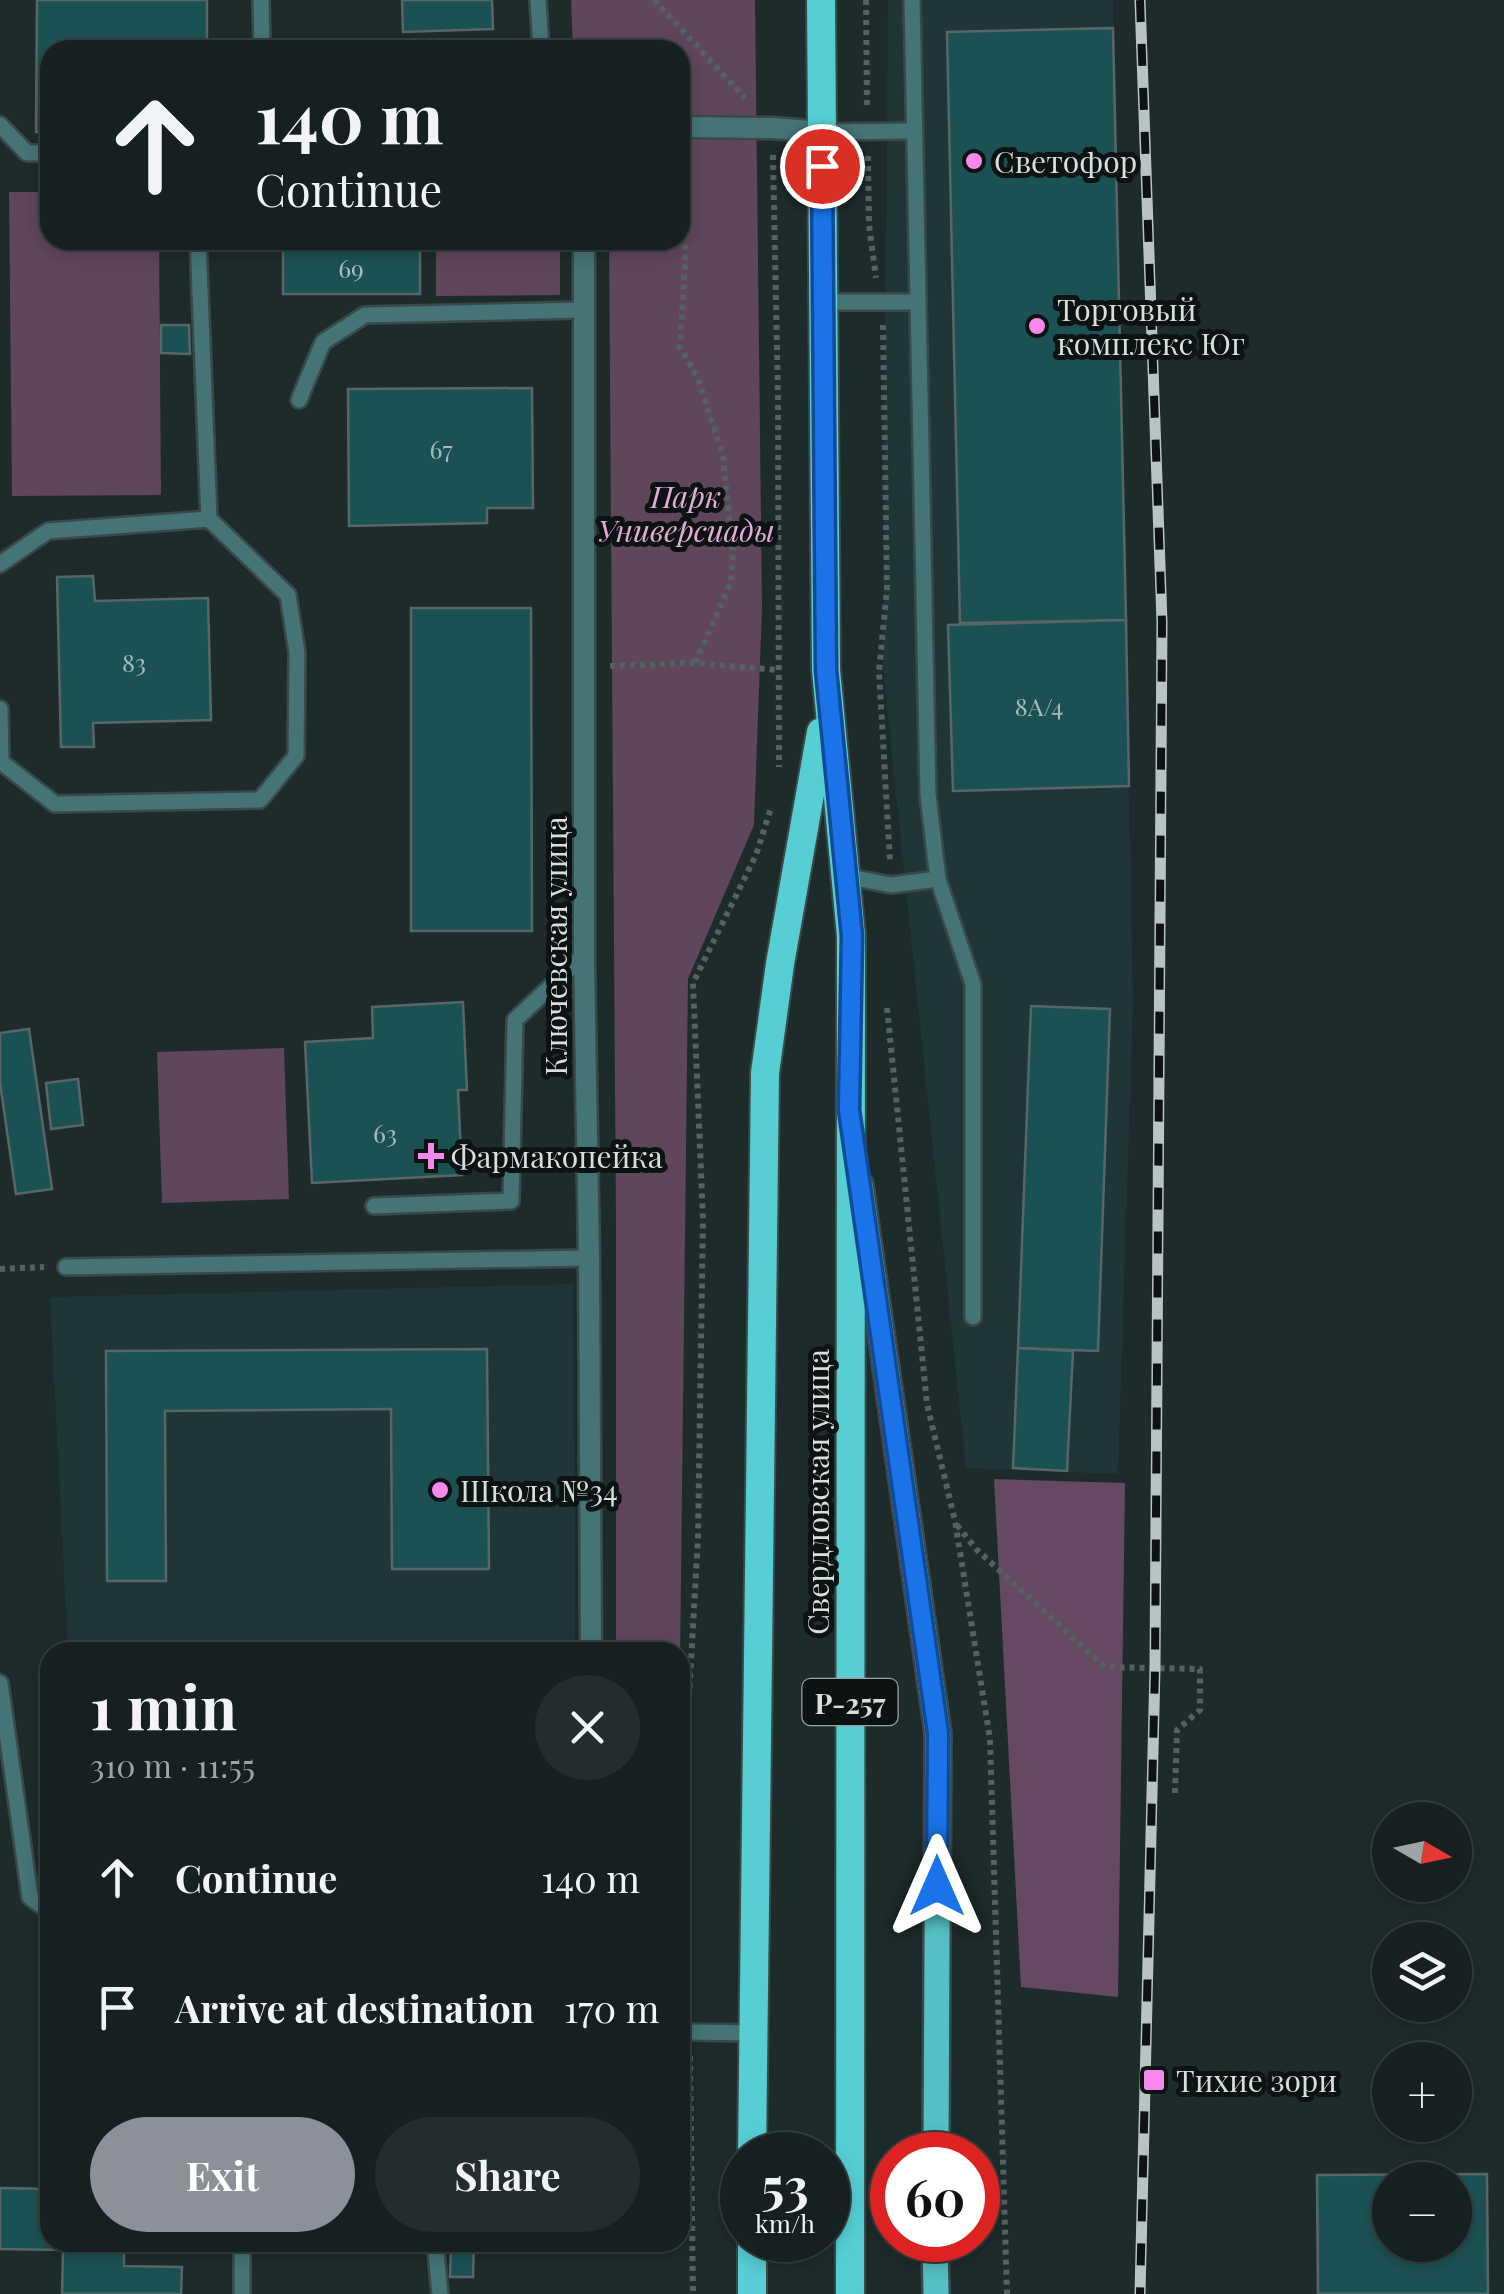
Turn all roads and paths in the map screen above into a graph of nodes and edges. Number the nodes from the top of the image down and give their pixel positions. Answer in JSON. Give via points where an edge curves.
{"nodes":[{"id":1,"x":261,"y":0,"type":"edge"},
{"id":2,"x":538,"y":0,"type":"edge"},
{"id":3,"x":654,"y":0,"type":"edge"},
{"id":4,"x":821,"y":0,"type":"edge"},
{"id":5,"x":866,"y":0,"type":"edge"},
{"id":6,"x":912,"y":0,"type":"edge"},
{"id":7,"x":262,"y":40,"type":"edge"},
{"id":8,"x":540,"y":40,"type":"edge"},
{"id":9,"x":0,"y":126,"type":"edge"},
{"id":10,"x":690,"y":128,"type":"edge"},
{"id":11,"x":773,"y":128,"type":"junction"},
{"id":12,"x":913,"y":131,"type":"junction"},
{"id":13,"x":822,"y":132,"type":"junction"},
{"id":14,"x":868,"y":132,"type":"junction"},
{"id":15,"x":40,"y":153,"type":"edge"},
{"id":16,"x":198,"y":250,"type":"edge"},
{"id":17,"x":584,"y":250,"type":"edge"},
{"id":18,"x":686,"y":250,"type":"edge"},
{"id":19,"x":824,"y":302,"type":"junction"},
{"id":20,"x":880,"y":302,"type":"junction"},
{"id":21,"x":917,"y":302,"type":"junction"},
{"id":22,"x":584,"y":310,"type":"junction"},
{"id":23,"x":299,"y":400,"type":"dead end"},
{"id":24,"x":209,"y":519,"type":"junction"},
{"id":25,"x":0,"y":564,"type":"edge"},
{"id":26,"x":695,"y":663,"type":"junction"},
{"id":27,"x":584,"y":666,"type":"junction"},
{"id":28,"x":778,"y":670,"type":"junction"},
{"id":29,"x":828,"y":692,"type":"junction"},
{"id":30,"x":0,"y":709,"type":"edge"},
{"id":31,"x":779,"y":785,"type":"dead end"},
{"id":32,"x":773,"y":803,"type":"dead end"},
{"id":33,"x":845,"y":876,"type":"junction"},
{"id":34,"x":938,"y":879,"type":"junction"},
{"id":35,"x":892,"y":885,"type":"junction"},
{"id":36,"x":584,"y":955,"type":"junction"},
{"id":37,"x":886,"y":997,"type":"dead end"},
{"id":38,"x":849,"y":1110,"type":"junction"},
{"id":39,"x":374,"y":1206,"type":"dead end"},
{"id":40,"x":589,"y":1258,"type":"junction"},
{"id":41,"x":66,"y":1267,"type":"joint"},
{"id":42,"x":0,"y":1269,"type":"edge"},
{"id":43,"x":973,"y":1317,"type":"dead end"},
{"id":44,"x":954,"y":1521,"type":"junction"},
{"id":45,"x":591,"y":1642,"type":"edge"},
{"id":46,"x":690,"y":1680,"type":"edge"},
{"id":47,"x":0,"y":1683,"type":"edge"},
{"id":48,"x":1174,"y":1792,"type":"dead end"},
{"id":49,"x":40,"y":1904,"type":"edge"},
{"id":50,"x":690,"y":2030,"type":"edge"},
{"id":51,"x":752,"y":2032,"type":"junction"},
{"id":52,"x":752,"y":2132,"type":"edge"},
{"id":53,"x":936,"y":2132,"type":"edge"},
{"id":54,"x":690,"y":2177,"type":"edge"},
{"id":55,"x":242,"y":2252,"type":"edge"},
{"id":56,"x":436,"y":2252,"type":"edge"},
{"id":57,"x":752,"y":2262,"type":"edge"},
{"id":58,"x":935,"y":2262,"type":"edge"},
{"id":59,"x":242,"y":2294,"type":"edge"},
{"id":60,"x":440,"y":2294,"type":"edge"},
{"id":61,"x":694,"y":2294,"type":"edge"},
{"id":62,"x":752,"y":2294,"type":"edge"},
{"id":63,"x":850,"y":2294,"type":"edge"},
{"id":64,"x":936,"y":2294,"type":"edge"},
{"id":65,"x":1007,"y":2294,"type":"edge"}],
"edges":[{"from":1,"to":7,"type":"lane"},
{"from":2,"to":8,"type":"lane"},
{"from":3,"to":11,"type":"path"},
{"from":4,"to":13,"type":"highway","name":"Свердловская улица","number":"Р-257"},
{"from":5,"to":14,"type":"path"},
{"from":6,"to":12,"type":"lane"},
{"from":9,"to":15,"type":"lane","via":[[26,153]]},
{"from":10,"to":11,"type":"street"},
{"from":11,"to":13,"type":"street"},
{"from":11,"to":28,"type":"path"},
{"from":12,"to":14,"type":"lane"},
{"from":12,"to":21,"type":"lane"},
{"from":13,"to":14,"type":"lane"},
{"from":13,"to":19,"type":"highway","name":"Свердловская улица","number":"Р-257"},
{"from":14,"to":20,"type":"path","via":[[869,225]]},
{"from":16,"to":24,"type":"lane"},
{"from":17,"to":22,"type":"street","name":"Ключевская улица"},
{"from":18,"to":26,"type":"path","via":[[680,347],[698,379],[723,456],[732,554],[732,582]]},
{"from":19,"to":20,"type":"lane"},
{"from":19,"to":29,"type":"highway","name":"Свердловская улица","number":"Р-257"},
{"from":20,"to":21,"type":"lane"},
{"from":20,"to":35,"type":"path","via":[[887,589],[879,671]]},
{"from":21,"to":34,"type":"lane","via":[[928,795]]},
{"from":22,"to":23,"type":"lane","via":[[365,315],[323,342]]},
{"from":22,"to":27,"type":"street","name":"Ключевская улица"},
{"from":24,"to":25,"type":"lane","via":[[48,531]]},
{"from":24,"to":30,"type":"lane","via":[[288,595],[296,652],[296,756],[260,800],[55,804],[2,762]]},
{"from":26,"to":27,"type":"path"},
{"from":26,"to":28,"type":"path"},
{"from":27,"to":36,"type":"street","name":"Ключевская улица"},
{"from":28,"to":31,"type":"path"},
{"from":29,"to":33,"type":"highway","name":"Свердловская улица","number":"Р-257"},
{"from":29,"to":51,"type":"highway","name":"Свердловская улица","number":"Р-257","via":[[765,1072]]},
{"from":32,"to":46,"type":"path","via":[[756,855],[693,983],[702,1219]]},
{"from":33,"to":35,"type":"lane"},
{"from":33,"to":38,"type":"highway","name":"Свердловская улица","number":"Р-257","via":[[852,936]]},
{"from":34,"to":35,"type":"lane"},
{"from":34,"to":43,"type":"lane","via":[[973,984]]},
{"from":36,"to":39,"type":"lane","via":[[514,1020],[512,1200]]},
{"from":36,"to":40,"type":"street","name":"Ключевская улица"},
{"from":37,"to":44,"type":"path","via":[[926,1404]]},
{"from":38,"to":53,"type":"main road","via":[[938,1733]]},
{"from":38,"to":63,"type":"highway","name":"Свердловская улица","number":"Р-257"},
{"from":40,"to":41,"type":"lane"},
{"from":40,"to":45,"type":"street","name":"Ключевская улица"},
{"from":41,"to":42,"type":"path"},
{"from":44,"to":48,"type":"path","via":[[1105,1667],[1200,1669],[1200,1710],[1178,1730]]},
{"from":44,"to":65,"type":"path","via":[[990,1739]]},
{"from":47,"to":49,"type":"lane","via":[[30,1897]]},
{"from":50,"to":51,"type":"lane"},
{"from":51,"to":52,"type":"highway","name":"Свердловская улица","number":"Р-257"},
{"from":54,"to":61,"type":"path"},
{"from":55,"to":59,"type":"lane"},
{"from":56,"to":60,"type":"lane"},
{"from":57,"to":62,"type":"highway"},
{"from":58,"to":64,"type":"main road"}]}
